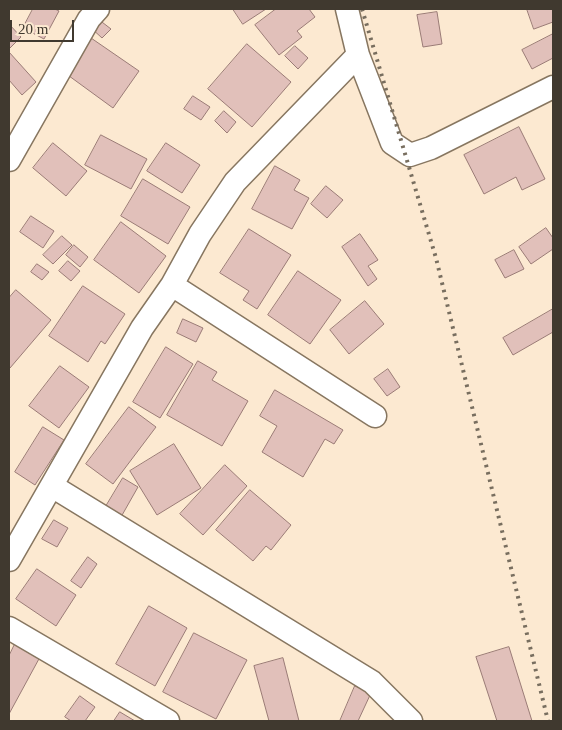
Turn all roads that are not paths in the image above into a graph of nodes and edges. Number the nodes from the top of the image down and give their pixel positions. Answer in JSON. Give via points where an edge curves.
{"nodes":[{"id":1,"x":96,"y":9,"type":"edge"},
{"id":2,"x":347,"y":9,"type":"edge"},
{"id":3,"x":358,"y":55,"type":"junction"},
{"id":4,"x":550,"y":96,"type":"edge"},
{"id":5,"x":9,"y":160,"type":"edge"},
{"id":6,"x":172,"y":285,"type":"junction"},
{"id":7,"x":375,"y":416,"type":"dead end"},
{"id":8,"x":52,"y":486,"type":"junction"},
{"id":9,"x":9,"y":560,"type":"edge"},
{"id":10,"x":9,"y":628,"type":"edge"},
{"id":11,"x":168,"y":721,"type":"edge"},
{"id":12,"x":411,"y":721,"type":"edge"}],
"edges":[{"from":1,"to":5,"type":"street"},
{"from":2,"to":3,"type":"street"},
{"from":3,"to":4,"type":"street","via":[[392,143],[410,155]]},
{"from":3,"to":6,"type":"street","via":[[235,182],[200,234]]},
{"from":6,"to":7,"type":"street"},
{"from":6,"to":8,"type":"street","via":[[142,328]]},
{"from":8,"to":9,"type":"street"},
{"from":8,"to":12,"type":"street","via":[[372,682]]},
{"from":10,"to":11,"type":"street"}]}
